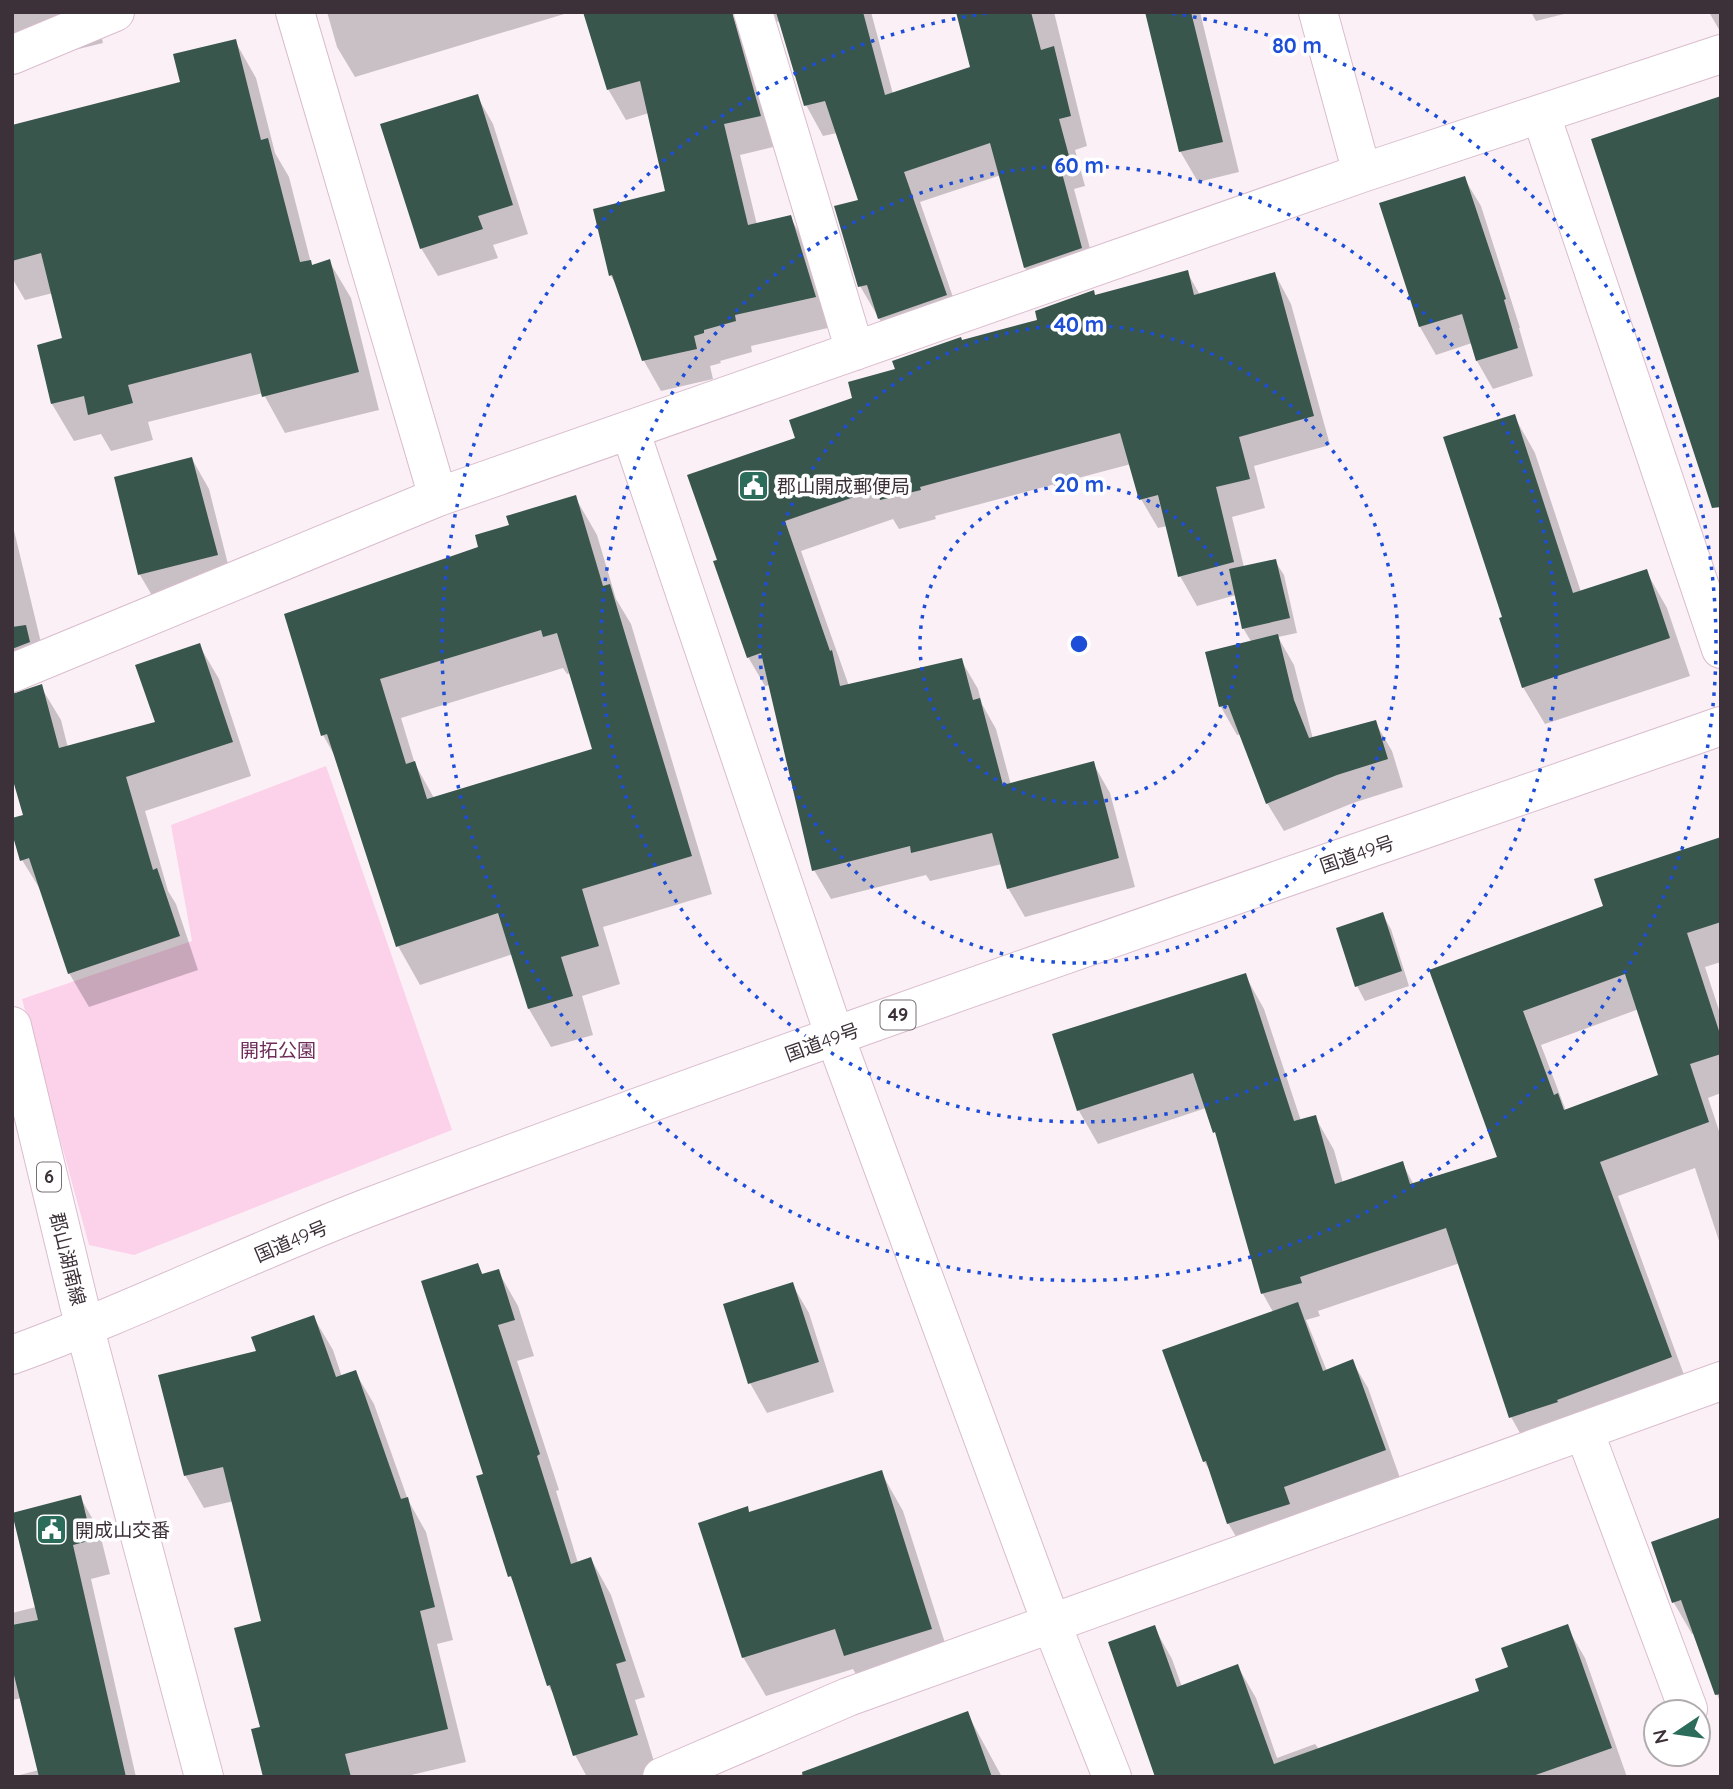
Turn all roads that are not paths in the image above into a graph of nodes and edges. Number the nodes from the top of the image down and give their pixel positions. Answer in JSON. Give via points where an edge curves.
{"nodes":[{"id":1,"x":115,"y":12,"type":"edge"},
{"id":2,"x":295,"y":12,"type":"edge"},
{"id":3,"x":753,"y":12,"type":"edge"},
{"id":4,"x":1318,"y":12,"type":"edge"},
{"id":5,"x":1721,"y":54,"type":"edge"},
{"id":6,"x":12,"y":55,"type":"edge"},
{"id":7,"x":1541,"y":115,"type":"junction"},
{"id":8,"x":1362,"y":173,"type":"junction"},
{"id":9,"x":855,"y":351,"type":"junction"},
{"id":10,"x":630,"y":430,"type":"junction"},
{"id":11,"x":438,"y":497,"type":"junction"},
{"id":12,"x":1721,"y":649,"type":"edge"},
{"id":13,"x":12,"y":673,"type":"edge"},
{"id":14,"x":1721,"y":726,"type":"edge"},
{"id":15,"x":12,"y":1026,"type":"edge"},
{"id":16,"x":835,"y":1037,"type":"junction"},
{"id":17,"x":85,"y":1329,"type":"junction"},
{"id":18,"x":12,"y":1355,"type":"edge"},
{"id":19,"x":1721,"y":1381,"type":"edge"},
{"id":20,"x":1584,"y":1431,"type":"junction"},
{"id":21,"x":1052,"y":1625,"type":"junction"},
{"id":22,"x":1684,"y":1698,"type":"edge"},
{"id":23,"x":204,"y":1777,"type":"edge"},
{"id":24,"x":662,"y":1777,"type":"edge"},
{"id":25,"x":1112,"y":1777,"type":"edge"}],
"edges":[{"from":1,"to":6,"type":"main road"},
{"from":2,"to":11,"type":"main road"},
{"from":3,"to":9,"type":"main road"},
{"from":4,"to":8,"type":"main road"},
{"from":5,"to":7,"type":"main road"},
{"from":7,"to":8,"type":"main road"},
{"from":7,"to":12,"type":"main road"},
{"from":8,"to":9,"type":"main road"},
{"from":9,"to":10,"type":"main road"},
{"from":10,"to":11,"type":"main road"},
{"from":10,"to":16,"type":"main road"},
{"from":11,"to":13,"type":"main road"},
{"from":14,"to":16,"type":"main road","name":"国道49号","number":"49"},
{"from":15,"to":17,"type":"main road","name":"郡山湖南線","number":"6"},
{"from":16,"to":17,"type":"main road","name":"国道49号","number":"49","via":[[363,1210]]},
{"from":16,"to":21,"type":"main road"},
{"from":17,"to":18,"type":"main road","name":"国道49号","number":"49"},
{"from":17,"to":23,"type":"main road","name":"郡山湖南線"},
{"from":19,"to":20,"type":"main road"},
{"from":20,"to":21,"type":"main road"},
{"from":20,"to":22,"type":"main road"},
{"from":21,"to":24,"type":"main road","via":[[848,1697]]},
{"from":21,"to":25,"type":"main road"}]}
